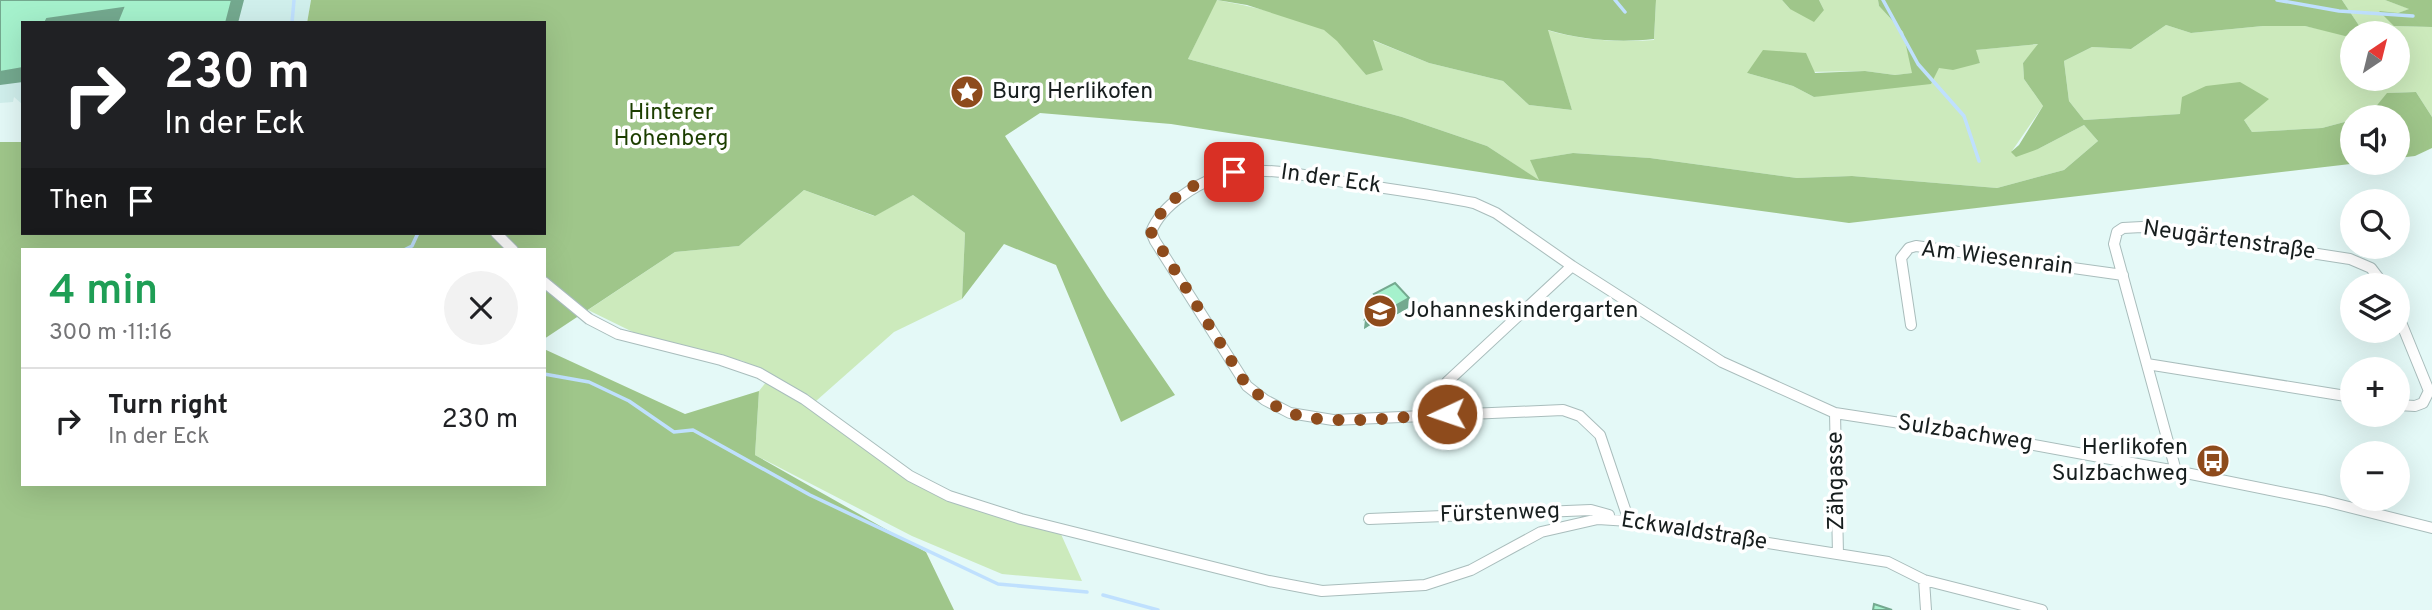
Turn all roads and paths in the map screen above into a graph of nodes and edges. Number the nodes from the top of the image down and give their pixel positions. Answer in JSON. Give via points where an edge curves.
{"nodes":[{"id":1,"x":498,"y":235,"type":"edge"},
{"id":2,"x":511,"y":248,"type":"edge"},
{"id":3,"x":1572,"y":266,"type":"junction"},
{"id":4,"x":2375,"y":273,"type":"edge"},
{"id":5,"x":2123,"y":275,"type":"junction"},
{"id":6,"x":546,"y":284,"type":"edge"},
{"id":7,"x":1912,"y":325,"type":"dead end"},
{"id":8,"x":2409,"y":343,"type":"edge"},
{"id":9,"x":2147,"y":364,"type":"junction"},
{"id":10,"x":2340,"y":395,"type":"edge"},
{"id":11,"x":2410,"y":406,"type":"edge"},
{"id":12,"x":1835,"y":413,"type":"junction"},
{"id":13,"x":1447,"y":414,"type":"junction"},
{"id":14,"x":2176,"y":471,"type":"junction"},
{"id":15,"x":1369,"y":519,"type":"dead end"},
{"id":16,"x":1629,"y":521,"type":"junction"},
{"id":17,"x":2432,"y":528,"type":"edge"},
{"id":18,"x":1838,"y":554,"type":"junction"},
{"id":19,"x":1924,"y":580,"type":"junction"},
{"id":20,"x":1927,"y":610,"type":"edge"},
{"id":21,"x":2042,"y":610,"type":"edge"}],
"edges":[{"from":1,"to":2,"type":"street"},
{"from":3,"to":12,"type":"street","name":"Sulzbachweg","via":[[1722,362]]},
{"from":3,"to":13,"type":"street","via":[[1447,382]]},
{"from":3,"to":13,"type":"street","name":"In der Eck","via":[[1474,202],[1289,172],[1256,170],[1213,176],[1193,184],[1156,218],[1151,232],[1154,241],[1247,386],[1265,400],[1290,413],[1333,420]]},
{"from":4,"to":5,"type":"street","name":"Neugärtenstraße","via":[[2350,259],[2132,226],[2114,237]]},
{"from":5,"to":7,"type":"street","name":"Am Wiesenrain","via":[[1916,246],[1901,258]]},
{"from":5,"to":9,"type":"street","name":"Neugärtenstraße"},
{"from":6,"to":16,"type":"street","name":"Eckwaldstraße","via":[[589,319],[618,334],[759,373],[804,399],[910,476],[949,496],[1021,519],[1269,581],[1322,591],[1425,586],[1471,570],[1541,532],[1598,519]]},
{"from":8,"to":11,"type":"street","via":[[2429,391],[2423,403]]},
{"from":9,"to":10,"type":"street"},
{"from":9,"to":14,"type":"street","name":"Neugärtenstraße"},
{"from":12,"to":14,"type":"street","name":"Sulzbachweg"},
{"from":12,"to":18,"type":"street","name":"Zähgasse"},
{"from":13,"to":16,"type":"street","name":"In der Eck","via":[[1563,410],[1580,416],[1600,435]]},
{"from":14,"to":17,"type":"street","name":"Sulzbachweg"},
{"from":15,"to":16,"type":"street","name":"Fürstenweg","via":[[1591,510]]},
{"from":16,"to":18,"type":"street","name":"Eckwaldstraße"},
{"from":18,"to":19,"type":"street","name":"Zähgasse","via":[[1888,562]]},
{"from":19,"to":20,"type":"street"},
{"from":19,"to":21,"type":"street","name":"Zähgasse"}]}
